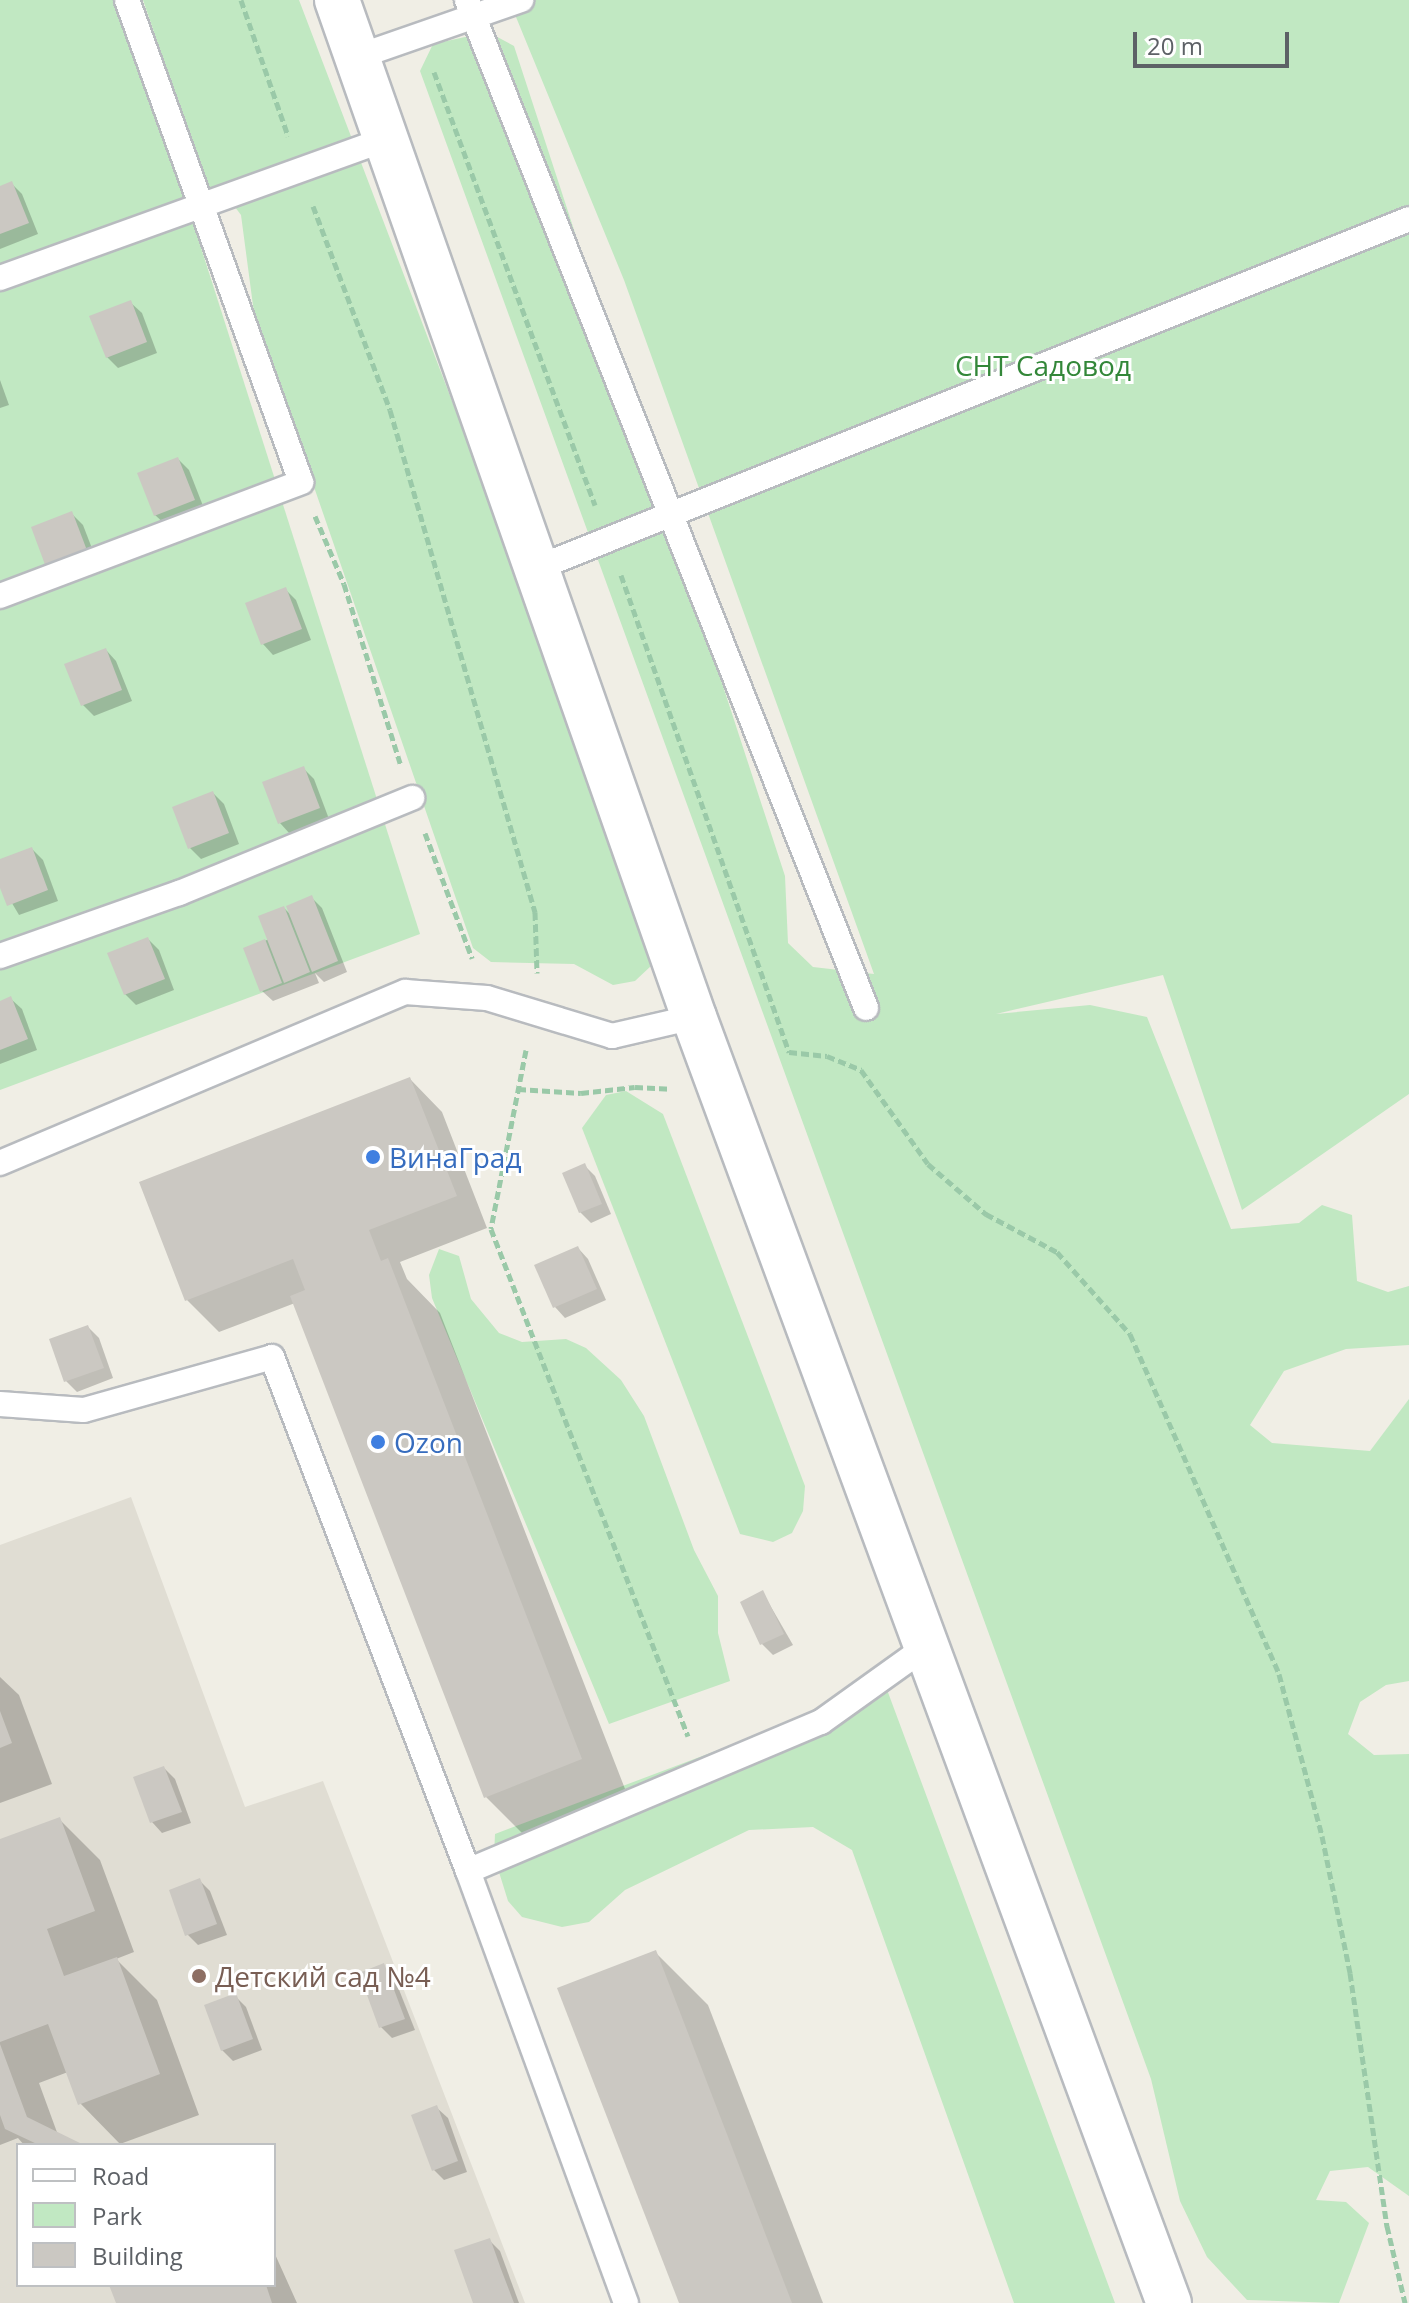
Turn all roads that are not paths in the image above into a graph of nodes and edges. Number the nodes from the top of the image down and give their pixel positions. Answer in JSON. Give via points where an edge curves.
{"nodes":[{"id":1,"x":127,"y":0,"type":"edge"},
{"id":2,"x":337,"y":0,"type":"edge"},
{"id":3,"x":521,"y":0,"type":"edge"},
{"id":4,"x":470,"y":8,"type":"edge"},
{"id":5,"x":357,"y":57,"type":"junction"},
{"id":6,"x":387,"y":139,"type":"junction"},
{"id":7,"x":201,"y":204,"type":"junction"},
{"id":8,"x":1409,"y":219,"type":"edge"},
{"id":9,"x":0,"y":278,"type":"edge"},
{"id":10,"x":671,"y":515,"type":"junction"},
{"id":11,"x":537,"y":568,"type":"junction"},
{"id":12,"x":0,"y":596,"type":"edge"},
{"id":13,"x":412,"y":798,"type":"road end"},
{"id":14,"x":0,"y":956,"type":"edge"},
{"id":15,"x":866,"y":1008,"type":"dead end"},
{"id":16,"x":694,"y":1017,"type":"junction"},
{"id":17,"x":0,"y":1163,"type":"edge"},
{"id":18,"x":2,"y":1397,"type":"edge"},
{"id":19,"x":927,"y":1646,"type":"junction"},
{"id":20,"x":468,"y":1871,"type":"junction"},
{"id":21,"x":626,"y":2303,"type":"edge"},
{"id":22,"x":1169,"y":2303,"type":"edge"}],
"edges":[{"from":1,"to":7,"type":"lane"},
{"from":2,"to":5,"type":"street"},
{"from":3,"to":4,"type":"lane"},
{"from":4,"to":5,"type":"lane","via":[[421,35]]},
{"from":4,"to":10,"type":"lane"},
{"from":5,"to":6,"type":"street"},
{"from":6,"to":7,"type":"lane"},
{"from":6,"to":11,"type":"street"},
{"from":7,"to":9,"type":"lane"},
{"from":7,"to":12,"type":"lane","via":[[301,482]]},
{"from":8,"to":10,"type":"lane"},
{"from":10,"to":11,"type":"lane"},
{"from":10,"to":15,"type":"lane"},
{"from":11,"to":16,"type":"street"},
{"from":13,"to":14,"type":"lane","via":[[179,893]]},
{"from":16,"to":17,"type":"lane","via":[[612,1036],[487,998],[405,992]]},
{"from":16,"to":19,"type":"street"},
{"from":18,"to":20,"type":"lane","via":[[84,1410],[272,1357]]},
{"from":19,"to":20,"type":"lane","via":[[821,1722]]},
{"from":19,"to":22,"type":"street"},
{"from":20,"to":21,"type":"lane"}]}
